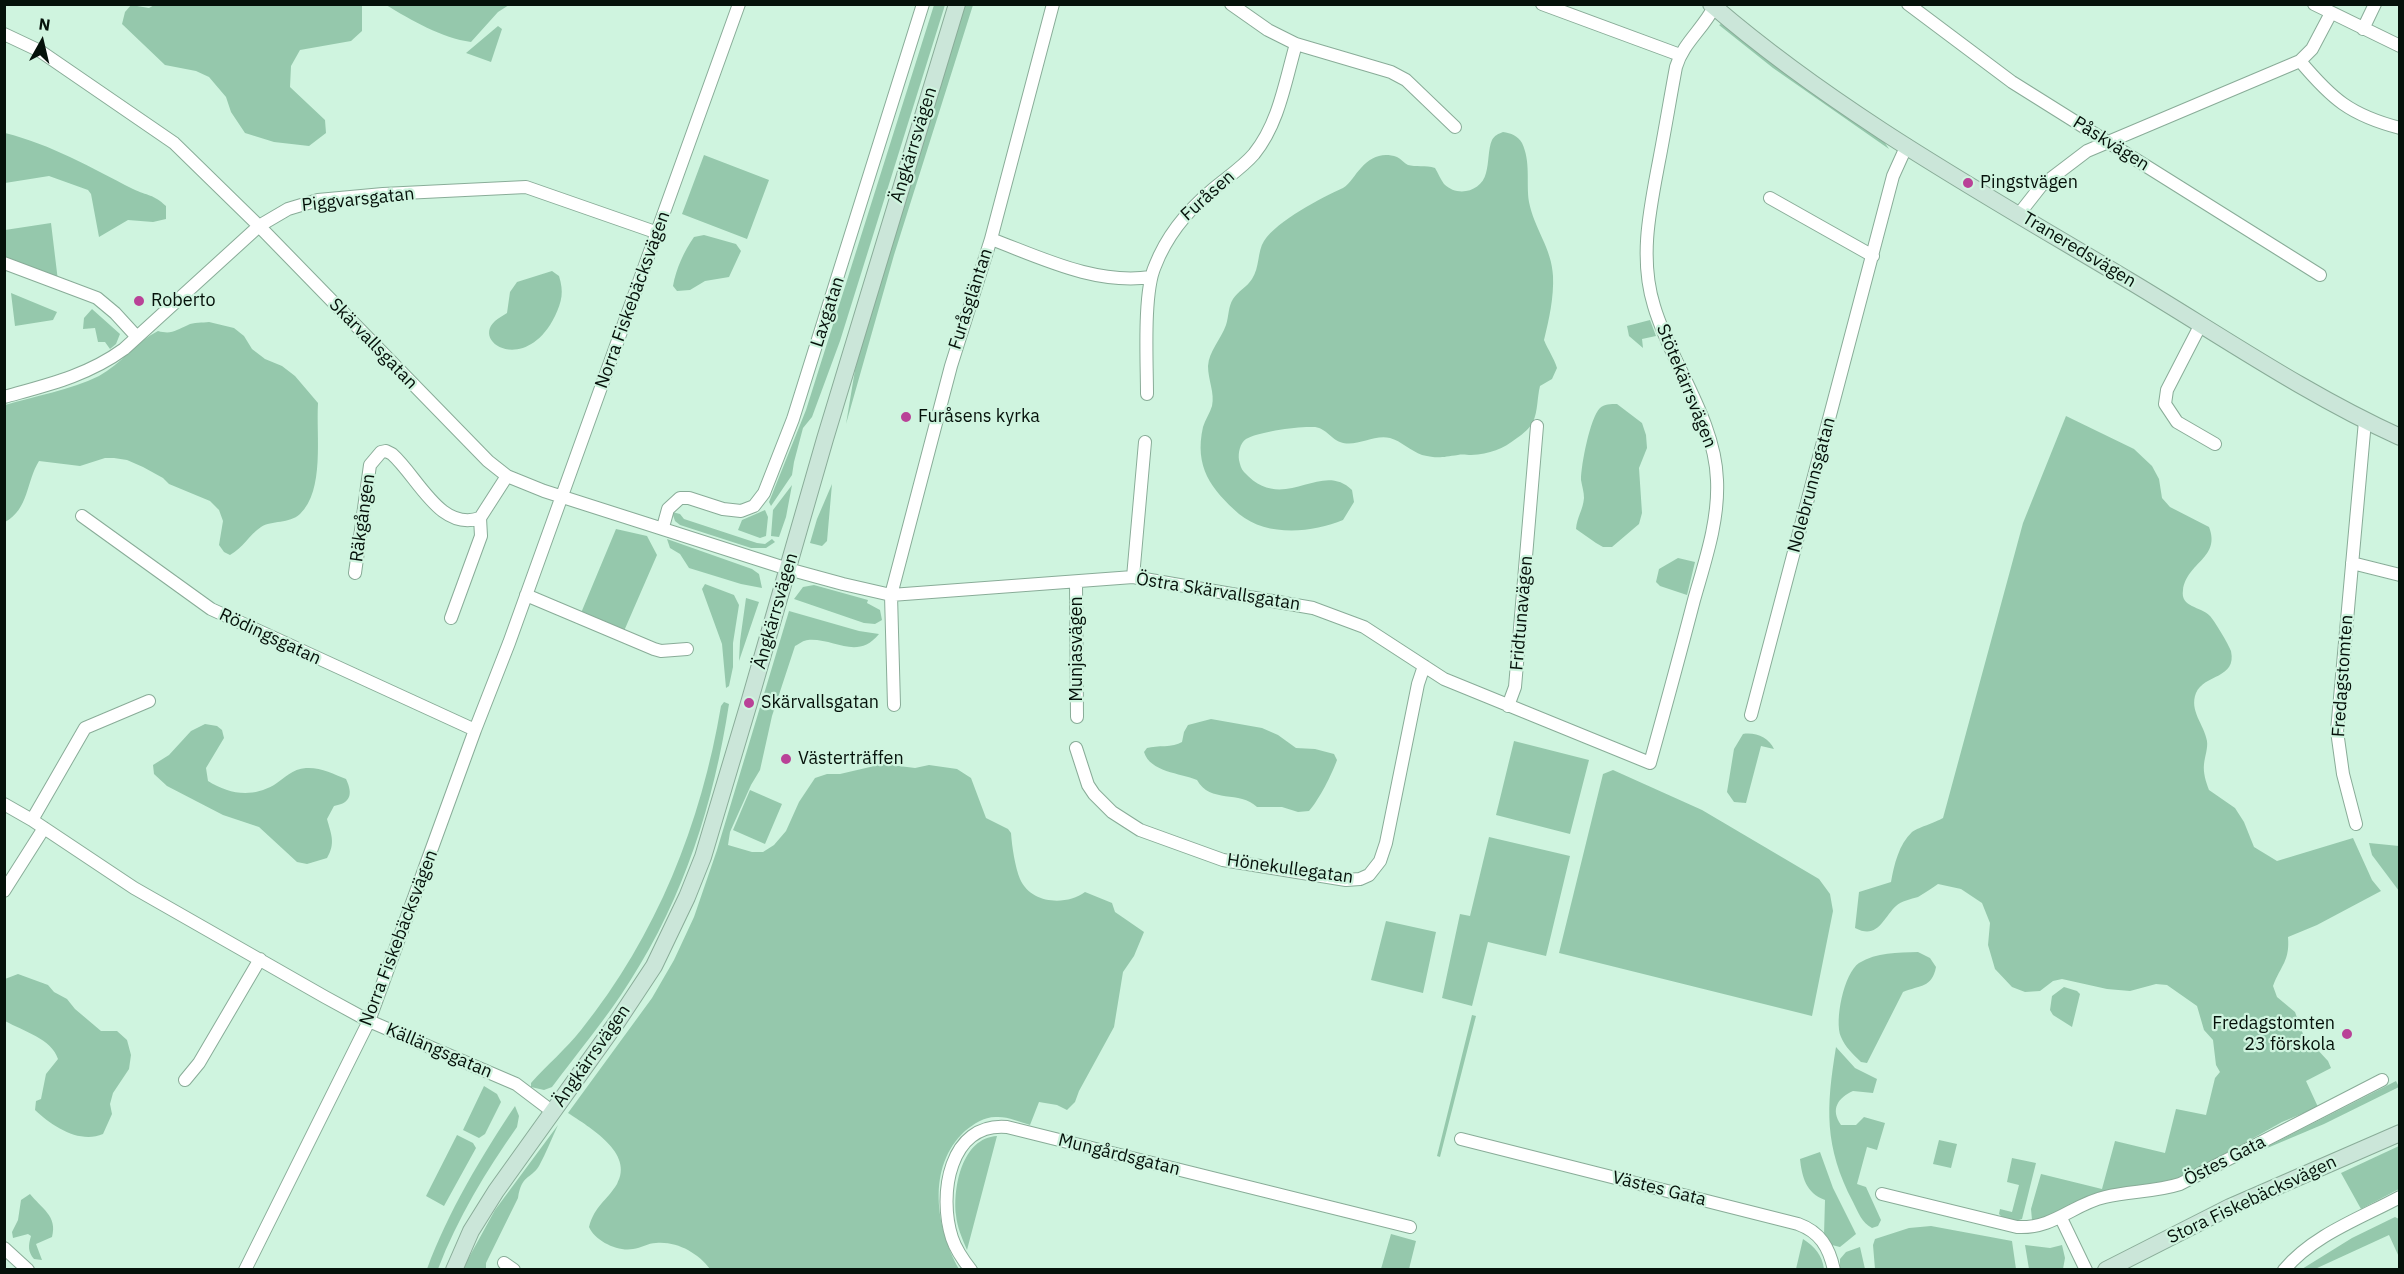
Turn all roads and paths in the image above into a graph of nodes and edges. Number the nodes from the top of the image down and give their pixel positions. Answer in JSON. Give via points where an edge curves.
{"nodes":[{"id":1,"x":740,"y":4,"type":"edge"},
{"id":2,"x":923,"y":4,"type":"edge"},
{"id":3,"x":957,"y":4,"type":"edge"},
{"id":4,"x":1053,"y":4,"type":"edge"},
{"id":5,"x":1231,"y":4,"type":"edge"},
{"id":6,"x":1542,"y":4,"type":"edge"},
{"id":7,"x":1908,"y":4,"type":"edge"},
{"id":8,"x":2314,"y":4,"type":"edge"},
{"id":9,"x":2375,"y":4,"type":"edge"},
{"id":10,"x":1713,"y":6,"type":"edge"},
{"id":11,"x":2331,"y":13,"type":"junction"},
{"id":12,"x":2363,"y":29,"type":"junction"},
{"id":13,"x":4,"y":34,"type":"edge"},
{"id":14,"x":1296,"y":44,"type":"junction"},
{"id":15,"x":2400,"y":45,"type":"edge"},
{"id":16,"x":1680,"y":55,"type":"junction"},
{"id":17,"x":2300,"y":61,"type":"junction"},
{"id":18,"x":1455,"y":127,"type":"dead end"},
{"id":19,"x":2400,"y":128,"type":"edge"},
{"id":20,"x":2111,"y":142,"type":"junction"},
{"id":21,"x":1907,"y":146,"type":"junction"},
{"id":22,"x":1770,"y":198,"type":"dead end"},
{"id":23,"x":2019,"y":214,"type":"junction"},
{"id":24,"x":259,"y":226,"type":"junction"},
{"id":25,"x":658,"y":233,"type":"junction"},
{"id":26,"x":991,"y":239,"type":"junction"},
{"id":27,"x":1873,"y":256,"type":"junction"},
{"id":28,"x":4,"y":262,"type":"edge"},
{"id":29,"x":2320,"y":275,"type":"dead end"},
{"id":30,"x":1151,"y":278,"type":"junction"},
{"id":31,"x":2201,"y":324,"type":"junction"},
{"id":32,"x":137,"y":337,"type":"junction"},
{"id":33,"x":1147,"y":394,"type":"dead end"},
{"id":34,"x":4,"y":397,"type":"edge"},
{"id":35,"x":2366,"y":421,"type":"junction"},
{"id":36,"x":1537,"y":426,"type":"dead end"},
{"id":37,"x":2400,"y":437,"type":"edge"},
{"id":38,"x":1144,"y":442,"type":"dead end"},
{"id":39,"x":2215,"y":444,"type":"dead end"},
{"id":40,"x":507,"y":476,"type":"junction"},
{"id":41,"x":561,"y":496,"type":"junction"},
{"id":42,"x":82,"y":516,"type":"dead end"},
{"id":43,"x":480,"y":518,"type":"junction"},
{"id":44,"x":663,"y":527,"type":"junction"},
{"id":45,"x":2352,"y":563,"type":"junction"},
{"id":46,"x":788,"y":569,"type":"junction"},
{"id":47,"x":355,"y":573,"type":"dead end"},
{"id":48,"x":2400,"y":575,"type":"edge"},
{"id":49,"x":1133,"y":577,"type":"junction"},
{"id":50,"x":1076,"y":582,"type":"junction"},
{"id":51,"x":526,"y":595,"type":"junction"},
{"id":52,"x":891,"y":595,"type":"junction"},
{"id":53,"x":450,"y":618,"type":"dead end"},
{"id":54,"x":687,"y":649,"type":"dead end"},
{"id":55,"x":1424,"y":666,"type":"junction"},
{"id":56,"x":149,"y":701,"type":"dead end"},
{"id":57,"x":894,"y":705,"type":"dead end"},
{"id":58,"x":1508,"y":706,"type":"junction"},
{"id":59,"x":1751,"y":715,"type":"dead end"},
{"id":60,"x":1077,"y":717,"type":"dead end"},
{"id":61,"x":475,"y":730,"type":"junction"},
{"id":62,"x":1076,"y":748,"type":"dead end"},
{"id":63,"x":4,"y":804,"type":"edge"},
{"id":64,"x":32,"y":820,"type":"junction"},
{"id":65,"x":2356,"y":824,"type":"dead end"},
{"id":66,"x":44,"y":828,"type":"junction"},
{"id":67,"x":4,"y":891,"type":"edge"},
{"id":68,"x":260,"y":959,"type":"junction"},
{"id":69,"x":369,"y":1021,"type":"junction"},
{"id":70,"x":185,"y":1080,"type":"dead end"},
{"id":71,"x":2382,"y":1080,"type":"dead end"},
{"id":72,"x":553,"y":1112,"type":"junction"},
{"id":73,"x":2400,"y":1133,"type":"edge"},
{"id":74,"x":1461,"y":1139,"type":"dead end"},
{"id":75,"x":1882,"y":1194,"type":"dead end"},
{"id":76,"x":2400,"y":1197,"type":"edge"},
{"id":77,"x":2061,"y":1218,"type":"junction"},
{"id":78,"x":1410,"y":1227,"type":"dead end"},
{"id":79,"x":4,"y":1248,"type":"edge"},
{"id":80,"x":28,"y":1269,"type":"edge"},
{"id":81,"x":245,"y":1269,"type":"edge"},
{"id":82,"x":454,"y":1269,"type":"edge"},
{"id":83,"x":970,"y":1269,"type":"edge"},
{"id":84,"x":1834,"y":1269,"type":"edge"},
{"id":85,"x":2086,"y":1269,"type":"edge"},
{"id":86,"x":2106,"y":1269,"type":"edge"},
{"id":87,"x":2284,"y":1269,"type":"edge"}],
"edges":[{"from":1,"to":25,"type":"street","name":"Norra Fiskebäcksvägen"},
{"from":2,"to":44,"type":"street","name":"Laxgatan","via":[[793,419],[764,493],[754,506],[741,511],[680,498],[668,510]]},
{"from":3,"to":46,"type":"street","name":"Ängkärrsvägen"},
{"from":4,"to":26,"type":"street","name":"Furåsgläntan"},
{"from":5,"to":14,"type":"street"},
{"from":6,"to":16,"type":"street"},
{"from":7,"to":20,"type":"street","name":"Påskvägen","via":[[2012,82]]},
{"from":8,"to":11,"type":"street"},
{"from":9,"to":12,"type":"street"},
{"from":10,"to":16,"type":"street","name":"Stötekärrsvägen","via":[[1708,20]]},
{"from":10,"to":21,"type":"street","name":"Traneredsvägen","via":[[1827,93]]},
{"from":11,"to":12,"type":"street"},
{"from":11,"to":17,"type":"street","via":[[2312,49]]},
{"from":12,"to":15,"type":"street"},
{"from":13,"to":24,"type":"street","name":"Skärvallsgatan","via":[[40,51],[163,134]]},
{"from":14,"to":18,"type":"street","via":[[1391,72],[1406,80]]},
{"from":14,"to":30,"type":"street","name":"Furåsen","via":[[1269,132],[1252,155],[1179,222]]},
{"from":16,"to":58,"type":"street","name":"Stötekärrsvägen","via":[[1651,205],[1647,268],[1662,331],[1710,436],[1717,501],[1712,536],[1650,763]]},
{"from":17,"to":19,"type":"street","via":[[2320,86],[2355,113]]},
{"from":17,"to":20,"type":"street"},
{"from":20,"to":23,"type":"street","via":[[2086,151],[2066,166],[2041,186]]},
{"from":20,"to":29,"type":"street","name":"Påskvägen"},
{"from":21,"to":23,"type":"street","name":"Traneredsvägen"},
{"from":21,"to":27,"type":"street","name":"Nolebrunnsgatan","via":[[1893,176]]},
{"from":22,"to":27,"type":"street"},
{"from":23,"to":31,"type":"street","name":"Traneredsvägen"},
{"from":24,"to":25,"type":"street","name":"Piggvarsgatan","via":[[288,208],[318,200],[526,186]]},
{"from":24,"to":32,"type":"street","name":"Piggvarsgatan"},
{"from":24,"to":40,"type":"street","name":"Skärvallsgatan"},
{"from":25,"to":41,"type":"street","name":"Norra Fiskebäcksvägen"},
{"from":26,"to":30,"type":"street","via":[[1093,275],[1131,280]]},
{"from":26,"to":52,"type":"street","name":"Furåsgläntan","via":[[953,357]]},
{"from":27,"to":59,"type":"street","name":"Nolebrunnsgatan"},
{"from":28,"to":32,"type":"street","via":[[97,298]]},
{"from":30,"to":33,"type":"street","name":"Furåsen"},
{"from":31,"to":35,"type":"street","name":"Traneredsvägen"},
{"from":31,"to":39,"type":"street","via":[[2167,390],[2165,405],[2177,422]]},
{"from":32,"to":34,"type":"street","name":"Piggvarsgatan","via":[[84,373]]},
{"from":35,"to":37,"type":"street","name":"Traneredsvägen"},
{"from":35,"to":45,"type":"street","name":"Fredagstomten"},
{"from":36,"to":58,"type":"street","name":"Fridtunavägen","via":[[1515,687]]},
{"from":38,"to":49,"type":"street"},
{"from":40,"to":41,"type":"street","name":"Skärvallsgatan"},
{"from":40,"to":43,"type":"street"},
{"from":41,"to":44,"type":"street","name":"Skärvallsgatan"},
{"from":41,"to":51,"type":"street","name":"Norra Fiskebäcksvägen"},
{"from":42,"to":61,"type":"street","name":"Rödingsgatan","via":[[210,609]]},
{"from":43,"to":47,"type":"street","name":"Räkgången","via":[[451,518],[401,462],[386,451],[381,452],[370,465]]},
{"from":43,"to":53,"type":"street","via":[[481,536]]},
{"from":44,"to":46,"type":"street","name":"Skärvallsgatan"},
{"from":45,"to":48,"type":"street"},
{"from":45,"to":65,"type":"street","name":"Fredagstomten","via":[[2337,731],[2342,771]]},
{"from":46,"to":52,"type":"street","name":"Östra Skärvallsgatan"},
{"from":46,"to":72,"type":"street","name":"Ängkärrsvägen","via":[[703,857],[671,934],[642,985]]},
{"from":49,"to":50,"type":"street","name":"Östra Skärvallsgatan"},
{"from":49,"to":55,"type":"street","name":"Östra Skärvallsgatan","via":[[1329,613],[1364,627]]},
{"from":50,"to":52,"type":"street","name":"Östra Skärvallsgatan"},
{"from":50,"to":60,"type":"street","name":"Munjasvägen"},
{"from":51,"to":54,"type":"street","via":[[654,649]]},
{"from":51,"to":61,"type":"street","name":"Norra Fiskebäcksvägen"},
{"from":52,"to":57,"type":"street"},
{"from":55,"to":58,"type":"street","via":[[1444,679]]},
{"from":55,"to":62,"type":"street","name":"Hönekullegatan","via":[[1386,843],[1375,869],[1360,879],[1238,864],[1140,830],[1112,813],[1094,794]]},
{"from":56,"to":64,"type":"street","via":[[85,728]]},
{"from":61,"to":69,"type":"street","name":"Norra Fiskebäcksvägen"},
{"from":63,"to":64,"type":"street","name":"Källängsgatan"},
{"from":64,"to":66,"type":"street","name":"Källängsgatan"},
{"from":66,"to":67,"type":"street"},
{"from":66,"to":68,"type":"street","name":"Källängsgatan","via":[[134,888]]},
{"from":68,"to":69,"type":"street","name":"Källängsgatan"},
{"from":68,"to":70,"type":"street"},
{"from":69,"to":72,"type":"street","name":"Källängsgatan","via":[[516,1084]]},
{"from":69,"to":81,"type":"street","name":"Norra Fiskebäcksvägen"},
{"from":71,"to":77,"type":"street","name":"Östes Gata","via":[[2180,1184],[2107,1196]]},
{"from":72,"to":82,"type":"street","name":"Ängkärrsvägen","via":[[471,1231]]},
{"from":73,"to":86,"type":"street","name":"Stora Fiskebäcksvägen","via":[[2230,1207]]},
{"from":74,"to":84,"type":"street","name":"Västes Gata","via":[[1807,1228],[1823,1241]]},
{"from":75,"to":77,"type":"street","name":"Östes Gata","via":[[2018,1227]]},
{"from":76,"to":87,"type":"street","via":[[2311,1245]]},
{"from":77,"to":85,"type":"street"},
{"from":78,"to":83,"type":"street","name":"Mungårdsgatan","via":[[994,1126],[983,1128],[965,1142],[947,1184],[946,1212],[952,1240]]},
{"from":79,"to":80,"type":"street"}]}
